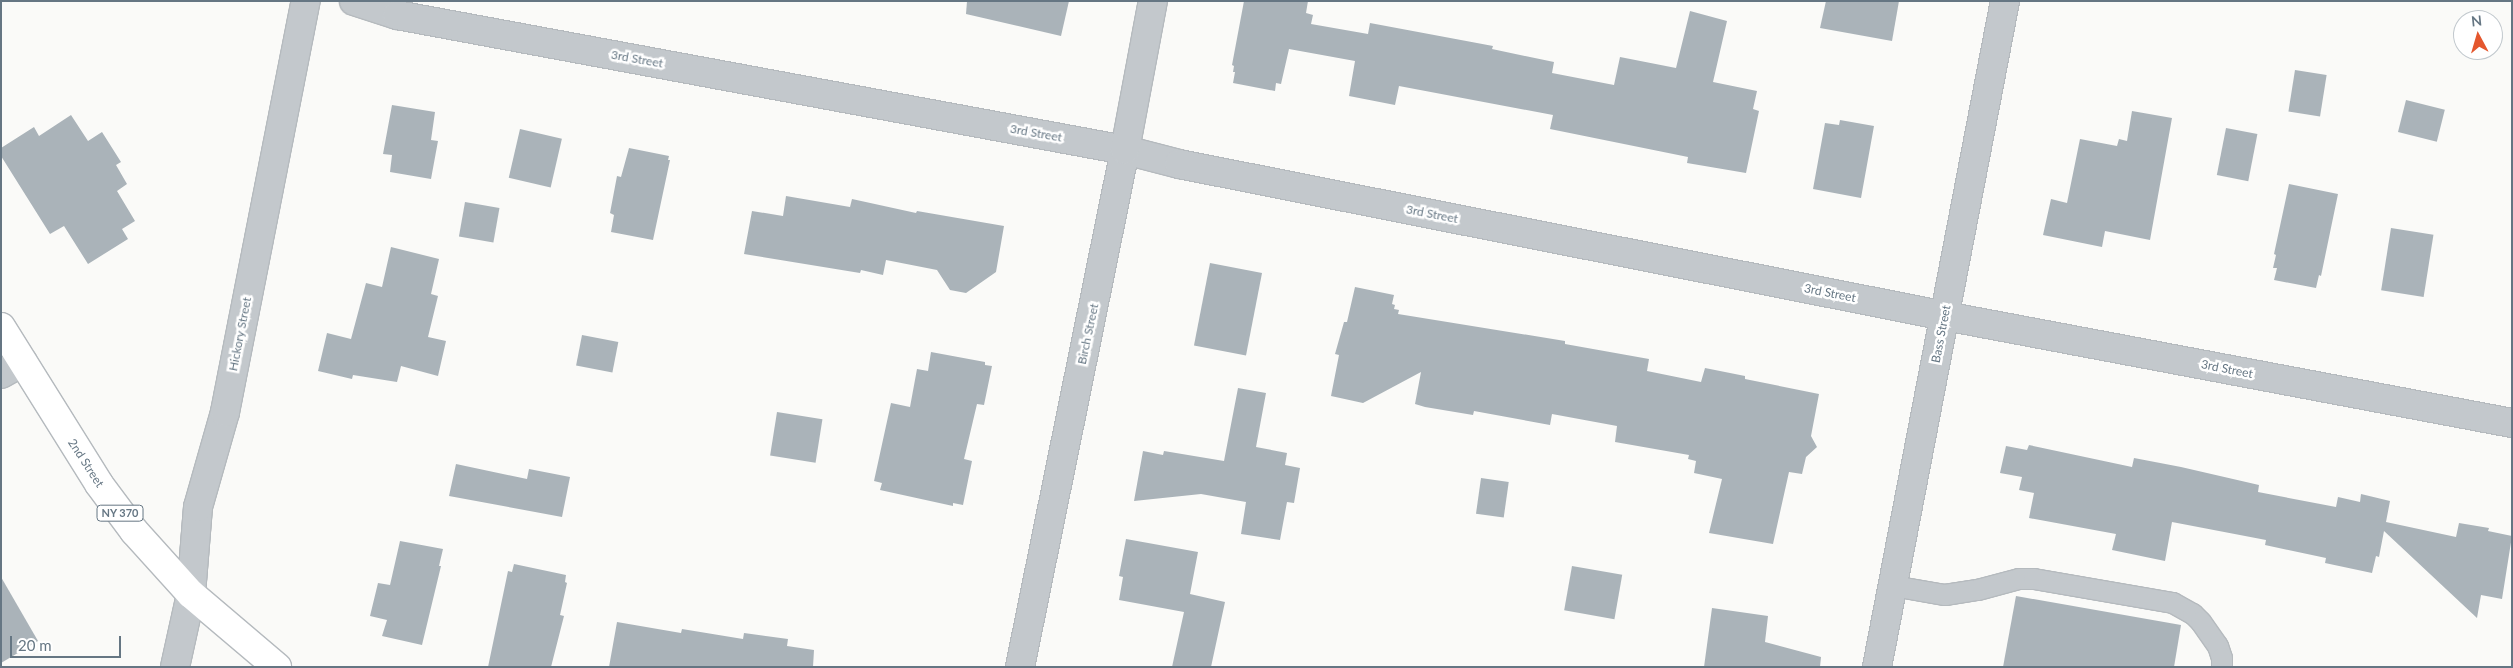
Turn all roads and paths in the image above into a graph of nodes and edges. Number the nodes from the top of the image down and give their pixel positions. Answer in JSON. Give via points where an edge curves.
{"nodes":[{"id":1,"x":306,"y":1,"type":"edge"},
{"id":2,"x":354,"y":1,"type":"edge"},
{"id":3,"x":1152,"y":1,"type":"edge"},
{"id":4,"x":2005,"y":1,"type":"edge"},
{"id":5,"x":1125,"y":150,"type":"junction"},
{"id":6,"x":1945,"y":316,"type":"junction"},
{"id":7,"x":1,"y":327,"type":"edge"},
{"id":8,"x":12,"y":368,"type":"edge"},
{"id":9,"x":2512,"y":423,"type":"edge"},
{"id":10,"x":1893,"y":586,"type":"junction"},
{"id":11,"x":191,"y":594,"type":"junction"},
{"id":12,"x":175,"y":667,"type":"edge"},
{"id":13,"x":277,"y":667,"type":"edge"},
{"id":14,"x":1020,"y":667,"type":"edge"},
{"id":15,"x":1877,"y":667,"type":"edge"},
{"id":16,"x":2222,"y":667,"type":"edge"}],
"edges":[{"from":1,"to":11,"type":"street","name":"Hickory Street","via":[[225,412],[198,507]]},
{"from":2,"to":5,"type":"street","name":"3rd Street","via":[[407,17]]},
{"from":3,"to":5,"type":"street","name":"Birch Street"},
{"from":4,"to":6,"type":"street","name":"Bass Street"},
{"from":5,"to":6,"type":"street","name":"3rd Street","via":[[1179,164]]},
{"from":5,"to":14,"type":"street","name":"Birch Street"},
{"from":6,"to":9,"type":"street","name":"3rd Street"},
{"from":6,"to":10,"type":"street","name":"Bass Street"},
{"from":7,"to":8,"type":"main road","name":"2nd Street","number":"NY 370"},
{"from":8,"to":11,"type":"main road","name":"2nd Street","number":"NY 370","via":[[134,531]]},
{"from":10,"to":15,"type":"street","name":"Bass Street"},
{"from":10,"to":16,"type":"lane","via":[[1945,595],[2019,579],[2034,579],[2173,603],[2201,622],[2218,646]]},
{"from":11,"to":12,"type":"street","name":"Hickory Street"},
{"from":11,"to":13,"type":"main road","name":"2nd Street","number":"NY 370"}]}
